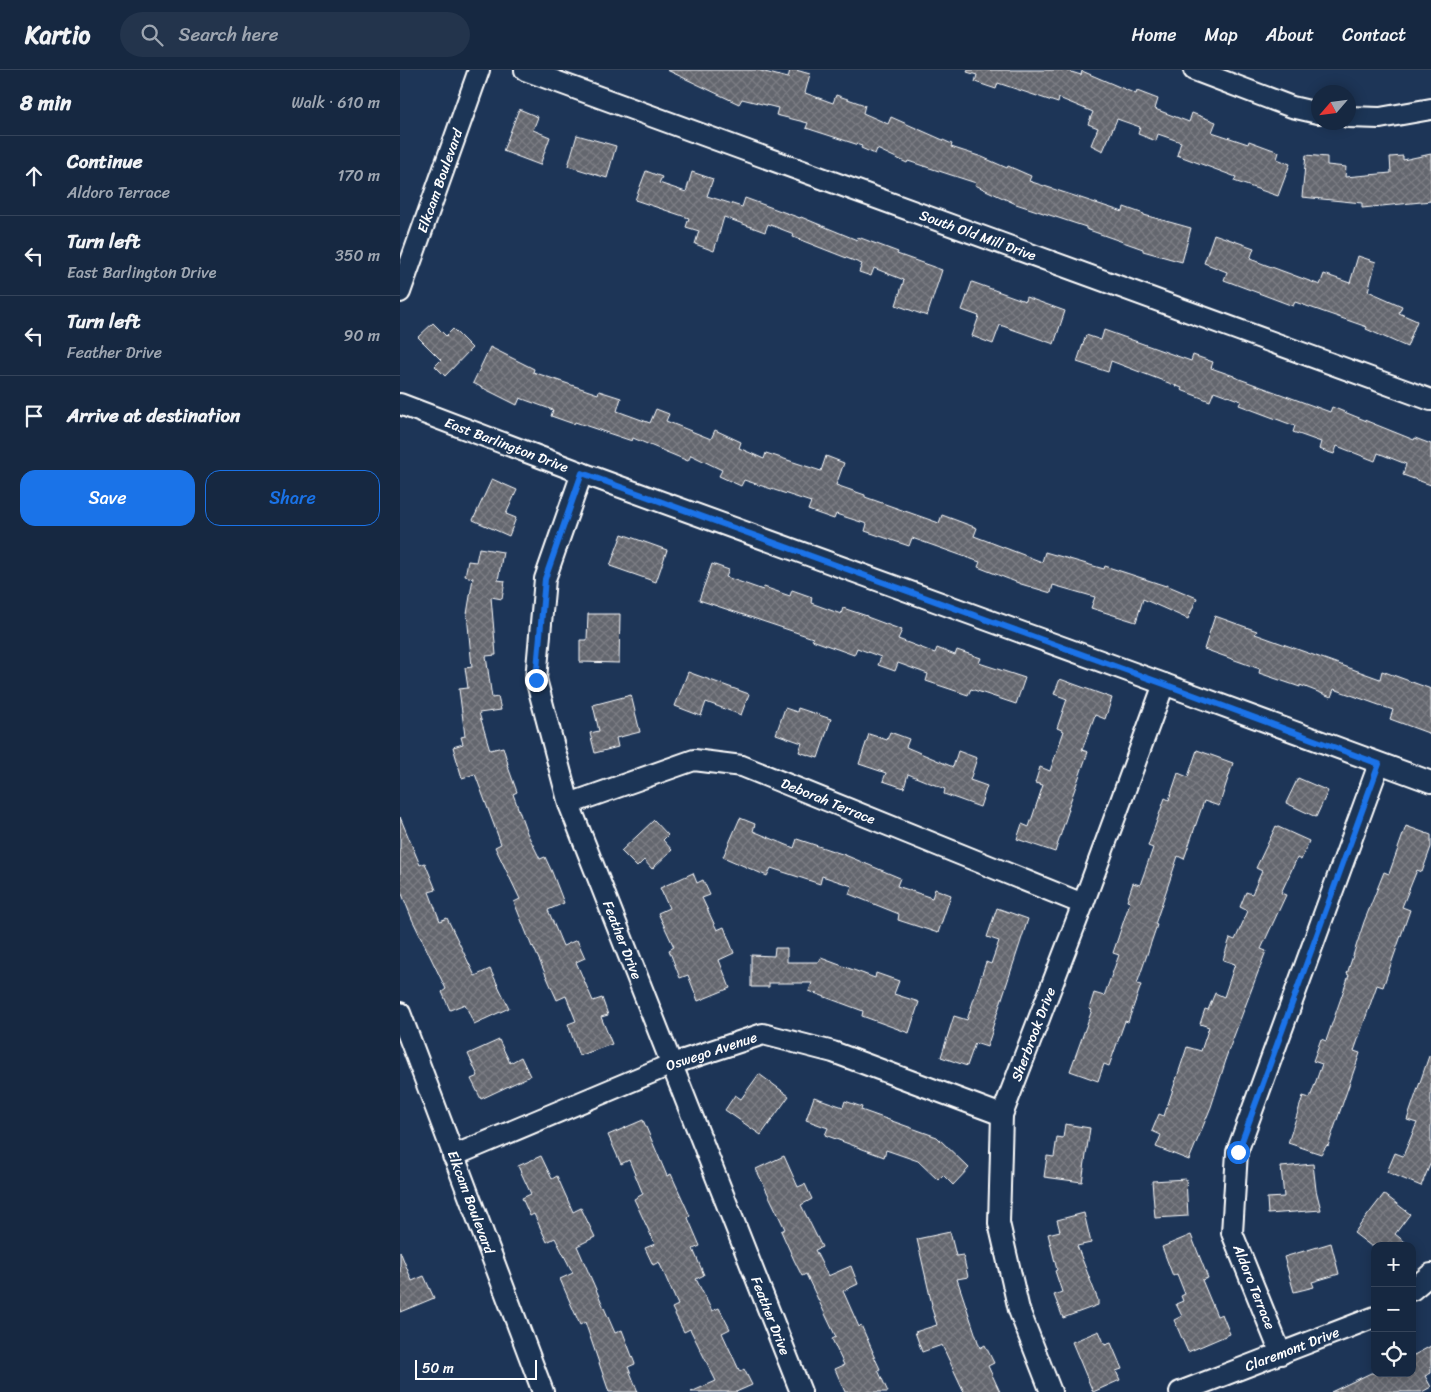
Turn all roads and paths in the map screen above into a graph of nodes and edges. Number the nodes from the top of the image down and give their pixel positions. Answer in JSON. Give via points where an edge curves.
{"nodes":[{"id":1,"x":479,"y":70,"type":"edge"},
{"id":2,"x":525,"y":70,"type":"edge"},
{"id":3,"x":1194,"y":70,"type":"edge"},
{"id":4,"x":1431,"y":109,"type":"edge"},
{"id":5,"x":1311,"y":111,"type":"edge"},
{"id":6,"x":1356,"y":117,"type":"edge"},
{"id":7,"x":400,"y":292,"type":"edge"},
{"id":8,"x":1431,"y":400,"type":"edge"},
{"id":9,"x":400,"y":404,"type":"edge"},
{"id":10,"x":582,"y":473,"type":"junction"},
{"id":11,"x":1164,"y":684,"type":"junction"},
{"id":12,"x":1379,"y":764,"type":"junction"},
{"id":13,"x":1431,"y":782,"type":"edge"},
{"id":14,"x":569,"y":804,"type":"junction"},
{"id":15,"x":1083,"y":904,"type":"junction"},
{"id":16,"x":400,"y":1013,"type":"edge"},
{"id":17,"x":672,"y":1064,"type":"junction"},
{"id":18,"x":1002,"y":1115,"type":"junction"},
{"id":19,"x":453,"y":1156,"type":"junction"},
{"id":20,"x":1431,"y":1274,"type":"edge"},
{"id":21,"x":1416,"y":1287,"type":"edge"},
{"id":22,"x":1371,"y":1319,"type":"edge"},
{"id":23,"x":1281,"y":1354,"type":"junction"},
{"id":24,"x":544,"y":1392,"type":"edge"},
{"id":25,"x":801,"y":1392,"type":"edge"},
{"id":26,"x":1051,"y":1392,"type":"edge"},
{"id":27,"x":1180,"y":1392,"type":"edge"}],
"edges":[{"from":1,"to":7,"type":"street","name":"Elkcam Boulevard"},
{"from":2,"to":8,"type":"street","name":"South Old Mill Drive"},
{"from":3,"to":5,"type":"street","via":[[1292,107]]},
{"from":4,"to":6,"type":"street","via":[[1380,118]]},
{"from":9,"to":10,"type":"street","name":"East Barlington Drive"},
{"from":10,"to":11,"type":"street","name":"East Barlington Drive"},
{"from":10,"to":14,"type":"street","name":"Feather Drive","via":[[545,579],[536,680]]},
{"from":11,"to":12,"type":"street","name":"East Barlington Drive"},
{"from":11,"to":15,"type":"street","name":"Sherbrook Drive"},
{"from":12,"to":13,"type":"street","name":"East Barlington Drive"},
{"from":12,"to":23,"type":"street","name":"Aldoro Terrace","via":[[1238,1152],[1232,1233]]},
{"from":14,"to":15,"type":"street","name":"Deborah Terrace","via":[[694,760],[742,766]]},
{"from":14,"to":17,"type":"street","name":"Feather Drive"},
{"from":15,"to":18,"type":"street","name":"Sherbrook Drive"},
{"from":16,"to":19,"type":"street","name":"Elkcam Boulevard"},
{"from":17,"to":18,"type":"street","name":"Oswego Avenue","via":[[763,1034],[832,1052]]},
{"from":17,"to":19,"type":"street","name":"Oswego Avenue"},
{"from":17,"to":25,"type":"street","name":"Feather Drive"},
{"from":18,"to":26,"type":"street","name":"Sherbrook Drive","via":[[1000,1223],[1019,1310]]},
{"from":19,"to":24,"type":"street","name":"Elkcam Boulevard"},
{"from":20,"to":21,"type":"street"},
{"from":22,"to":23,"type":"street","name":"Claremont Drive"},
{"from":23,"to":27,"type":"street","name":"Claremont Drive"}]}
